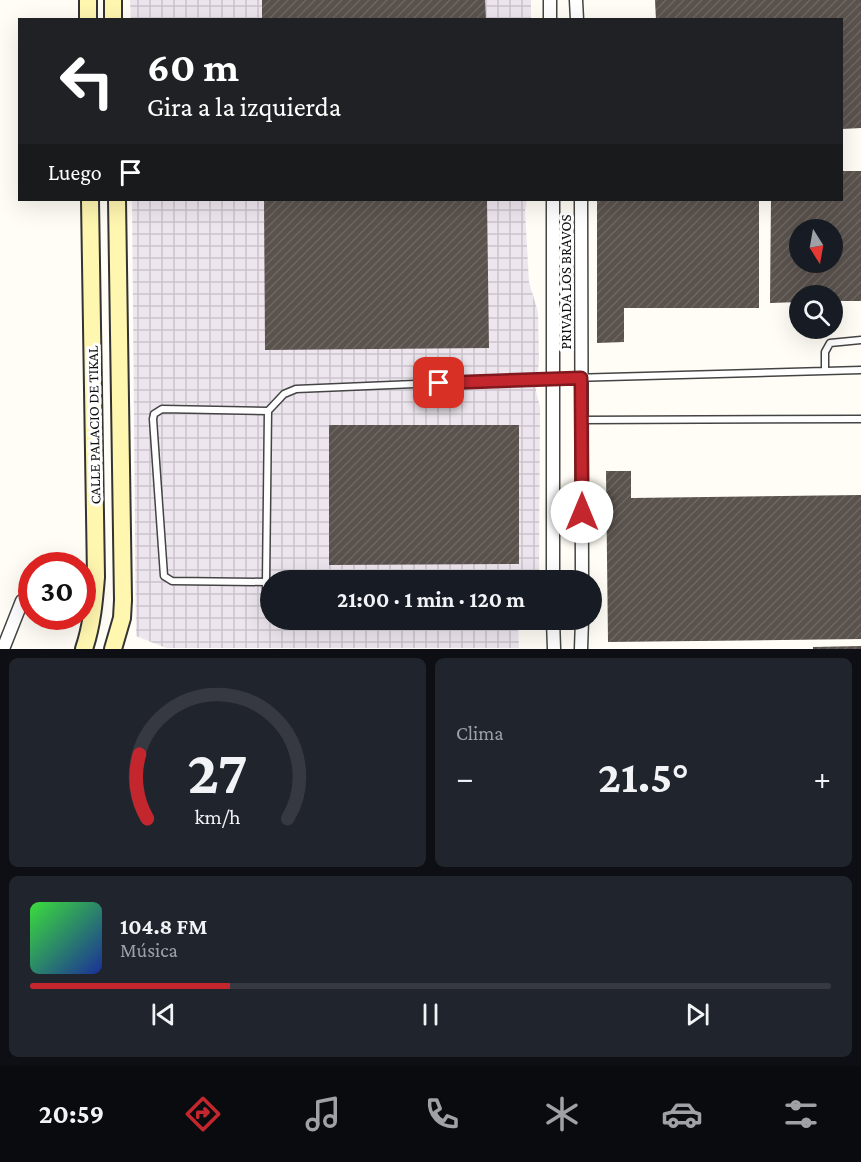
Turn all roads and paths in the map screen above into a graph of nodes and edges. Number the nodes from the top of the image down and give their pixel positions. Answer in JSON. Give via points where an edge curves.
{"nodes":[{"id":1,"x":88,"y":0,"type":"edge"},
{"id":2,"x":113,"y":0,"type":"edge"},
{"id":3,"x":550,"y":0,"type":"edge"},
{"id":4,"x":576,"y":0,"type":"edge"},
{"id":5,"x":88,"y":18,"type":"edge"},
{"id":6,"x":113,"y":18,"type":"edge"},
{"id":7,"x":550,"y":18,"type":"edge"},
{"id":8,"x":577,"y":18,"type":"edge"},
{"id":9,"x":90,"y":201,"type":"edge"},
{"id":10,"x":117,"y":201,"type":"edge"},
{"id":11,"x":552,"y":201,"type":"edge"},
{"id":12,"x":581,"y":201,"type":"edge"},
{"id":13,"x":861,"y":340,"type":"edge"},
{"id":14,"x":861,"y":370,"type":"edge"},
{"id":15,"x":825,"y":371,"type":"junction"},
{"id":16,"x":581,"y":378,"type":"junction"},
{"id":17,"x":553,"y":379,"type":"junction"},
{"id":18,"x":268,"y":411,"type":"junction"},
{"id":19,"x":861,"y":419,"type":"edge"},
{"id":20,"x":581,"y":420,"type":"junction"},
{"id":21,"x":96,"y":552,"type":"edge"},
{"id":22,"x":266,"y":570,"type":"edge"},
{"id":23,"x":553,"y":570,"type":"edge"},
{"id":24,"x":582,"y":570,"type":"edge"},
{"id":25,"x":260,"y":582,"type":"edge"},
{"id":26,"x":96,"y":610,"type":"edge"},
{"id":27,"x":18,"y":611,"type":"edge"},
{"id":28,"x":122,"y":618,"type":"junction"},
{"id":29,"x":90,"y":630,"type":"edge"},
{"id":30,"x":553,"y":630,"type":"edge"},
{"id":31,"x":582,"y":630,"type":"edge"},
{"id":32,"x":3,"y":649,"type":"edge"},
{"id":33,"x":84,"y":649,"type":"edge"},
{"id":34,"x":113,"y":649,"type":"edge"},
{"id":35,"x":554,"y":649,"type":"edge"},
{"id":36,"x":581,"y":649,"type":"edge"}],
"edges":[{"from":1,"to":5,"type":"street"},
{"from":2,"to":6,"type":"street"},
{"from":3,"to":7,"type":"street"},
{"from":4,"to":8,"type":"street"},
{"from":9,"to":21,"type":"street","name":"CALLE PALACIO DE TIKAL"},
{"from":10,"to":28,"type":"street","name":"CALLE PALACIO DE TIKAL"},
{"from":11,"to":17,"type":"street","name":"PRIVADA LOS BRAVOS"},
{"from":12,"to":16,"type":"street","name":"PRIVADA LOS BRAVOS"},
{"from":13,"to":15,"type":"lane","via":[[830,343],[825,352]]},
{"from":14,"to":15,"type":"lane"},
{"from":15,"to":16,"type":"lane"},
{"from":16,"to":17,"type":"lane"},
{"from":16,"to":20,"type":"street","name":"PRIVADA LOS BRAVOS"},
{"from":17,"to":18,"type":"lane","via":[[296,389],[284,394]]},
{"from":17,"to":23,"type":"street","name":"PRIVADA LOS BRAVOS"},
{"from":18,"to":22,"type":"lane"},
{"from":18,"to":25,"type":"lane","via":[[162,409],[153,419],[164,576],[172,582]]},
{"from":19,"to":20,"type":"lane"},
{"from":20,"to":24,"type":"street","name":"PRIVADA LOS BRAVOS"},
{"from":26,"to":28,"type":"street"},
{"from":27,"to":32,"type":"street"},
{"from":28,"to":34,"type":"street","name":"CALLE PALACIO DE TIKAL"},
{"from":29,"to":33,"type":"street","name":"CALLE PALACIO DE TIKAL"},
{"from":30,"to":35,"type":"street"},
{"from":31,"to":36,"type":"street"}]}
